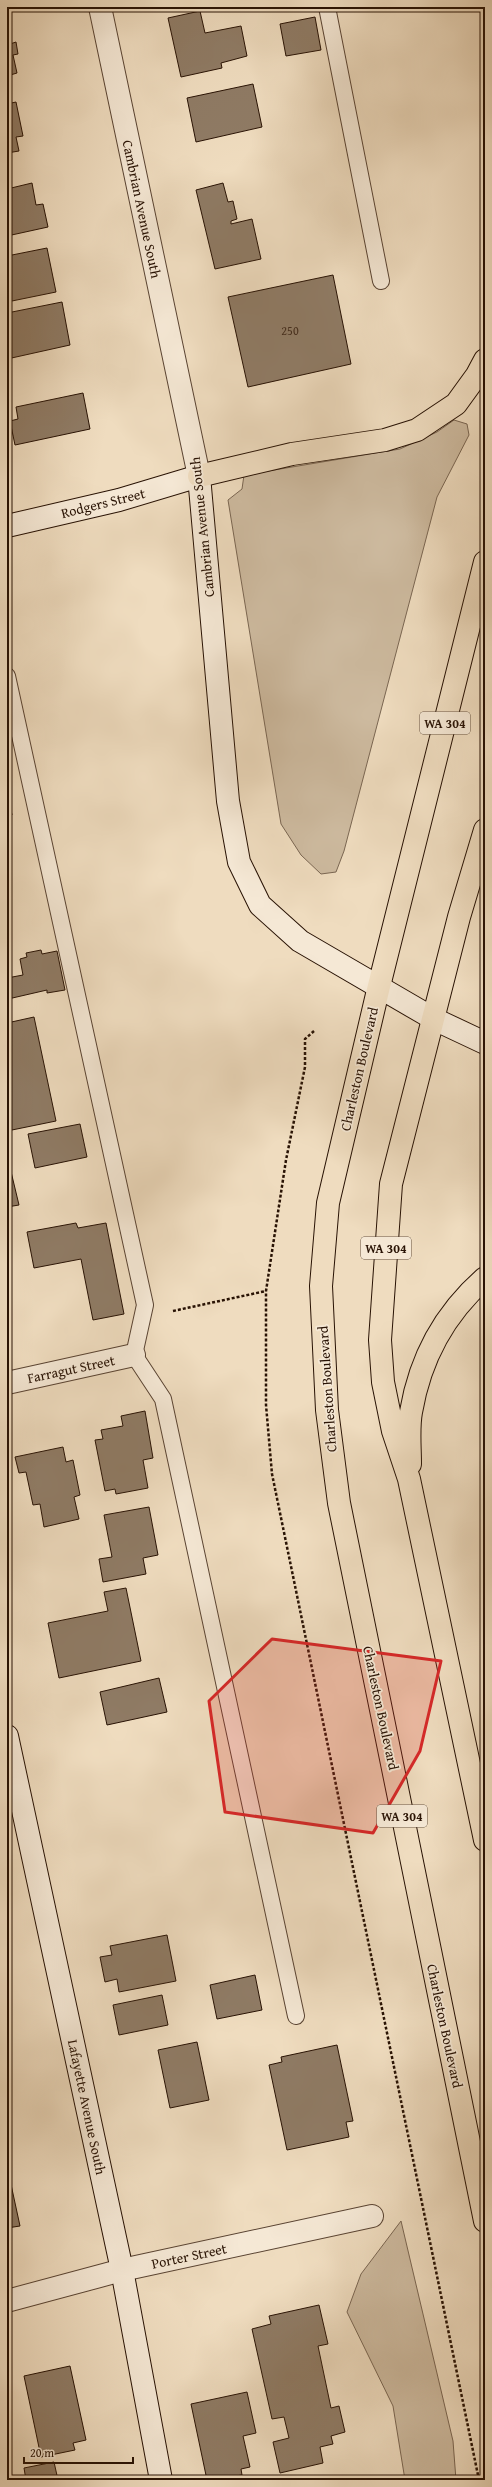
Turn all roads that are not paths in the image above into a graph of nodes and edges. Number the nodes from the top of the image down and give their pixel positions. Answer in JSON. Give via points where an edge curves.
{"nodes":[{"id":1,"x":100,"y":7,"type":"edge"},
{"id":2,"x":327,"y":7,"type":"edge"},
{"id":3,"x":381,"y":281,"type":"dead end"},
{"id":4,"x":485,"y":360,"type":"edge"},
{"id":5,"x":199,"y":476,"type":"junction"},
{"id":6,"x":7,"y":526,"type":"edge"},
{"id":7,"x":485,"y":562,"type":"edge"},
{"id":8,"x":7,"y":676,"type":"edge"},
{"id":9,"x":485,"y":830,"type":"edge"},
{"id":10,"x":379,"y":986,"type":"junction"},
{"id":11,"x":434,"y":1019,"type":"junction"},
{"id":12,"x":485,"y":1044,"type":"edge"},
{"id":13,"x":485,"y":1278,"type":"edge"},
{"id":14,"x":134,"y":1355,"type":"junction"},
{"id":15,"x":7,"y":1383,"type":"edge"},
{"id":16,"x":409,"y":1479,"type":"junction"},
{"id":17,"x":7,"y":1736,"type":"edge"},
{"id":18,"x":485,"y":1840,"type":"edge"},
{"id":19,"x":296,"y":2016,"type":"dead end"},
{"id":20,"x":372,"y":2216,"type":"dead end"},
{"id":21,"x":485,"y":2221,"type":"edge"},
{"id":22,"x":122,"y":2270,"type":"junction"},
{"id":23,"x":7,"y":2301,"type":"edge"},
{"id":24,"x":161,"y":2480,"type":"edge"}],
"edges":[{"from":1,"to":5,"type":"street","name":"Cambrian Avenue South"},
{"from":2,"to":3,"type":"lane"},
{"from":4,"to":5,"type":"highway","via":[[456,404],[417,430],[385,440],[292,454]]},
{"from":5,"to":6,"type":"street","name":"Rodgers Street","via":[[119,500]]},
{"from":5,"to":10,"type":"street","name":"Cambrian Avenue South","via":[[228,801],[239,862],[260,905],[300,941]]},
{"from":7,"to":10,"type":"highway","name":"Charleston Boulevard","number":"WA 304"},
{"from":8,"to":14,"type":"lane","via":[[145,1305]]},
{"from":9,"to":11,"type":"highway","number":"WA 304","via":[[459,917]]},
{"from":10,"to":11,"type":"street"},
{"from":10,"to":21,"type":"highway","name":"Charleston Boulevard","number":"WA 304","via":[[328,1203],[321,1286],[327,1410],[339,1503]]},
{"from":11,"to":12,"type":"street"},
{"from":11,"to":16,"type":"highway","number":"WA 304","via":[[391,1184],[380,1340],[383,1382],[393,1431]]},
{"from":13,"to":16,"type":"highway","via":[[463,1297],[440,1331],[422,1366],[411,1413]]},
{"from":14,"to":15,"type":"street","name":"Farragut Street"},
{"from":14,"to":19,"type":"lane","via":[[163,1399]]},
{"from":16,"to":18,"type":"highway","number":"WA 304"},
{"from":17,"to":22,"type":"street","name":"Lafayette Avenue South"},
{"from":20,"to":22,"type":"street","name":"Porter Street"},
{"from":22,"to":23,"type":"street","name":"Porter Street"},
{"from":22,"to":24,"type":"street","name":"Lafayette Avenue South"}]}
